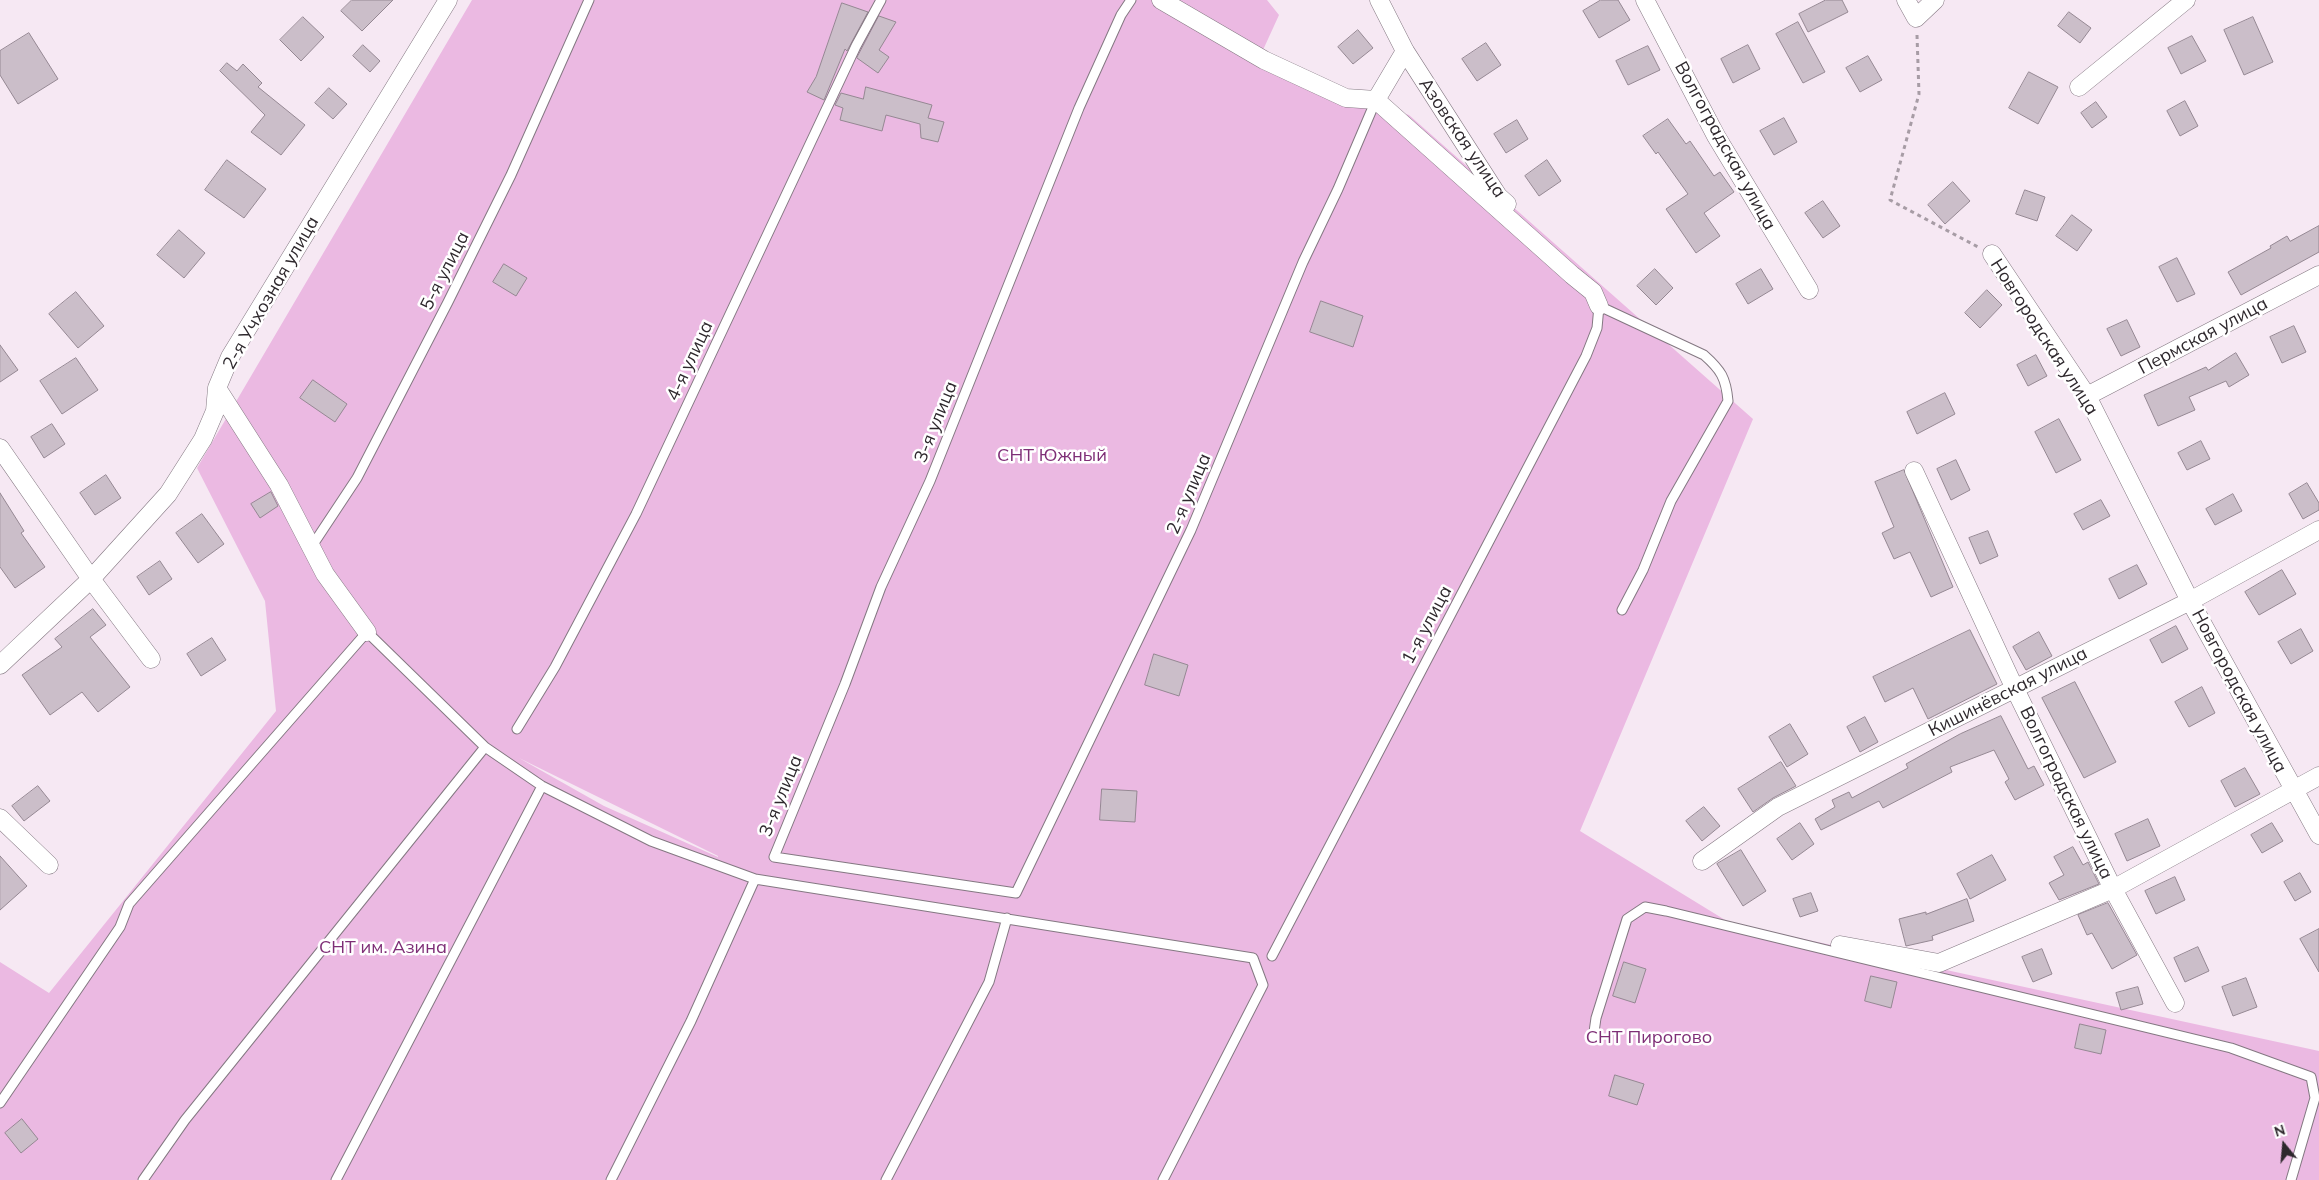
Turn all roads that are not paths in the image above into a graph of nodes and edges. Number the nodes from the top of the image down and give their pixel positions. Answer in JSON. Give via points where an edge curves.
{"nodes":[{"id":1,"x":448,"y":0,"type":"edge"},
{"id":2,"x":589,"y":0,"type":"edge"},
{"id":3,"x":881,"y":0,"type":"edge"},
{"id":4,"x":1131,"y":0,"type":"edge"},
{"id":5,"x":1161,"y":0,"type":"edge"},
{"id":6,"x":1379,"y":0,"type":"edge"},
{"id":7,"x":1645,"y":0,"type":"edge"},
{"id":8,"x":1906,"y":0,"type":"edge"},
{"id":9,"x":1935,"y":0,"type":"edge"},
{"id":10,"x":2186,"y":0,"type":"edge"},
{"id":11,"x":1405,"y":51,"type":"junction"},
{"id":12,"x":2079,"y":87,"type":"dead end"},
{"id":13,"x":1376,"y":100,"type":"junction"},
{"id":14,"x":1992,"y":254,"type":"road end"},
{"id":15,"x":2319,"y":276,"type":"edge"},
{"id":16,"x":1590,"y":277,"type":"dead end"},
{"id":17,"x":1809,"y":290,"type":"dead end"},
{"id":18,"x":1599,"y":306,"type":"junction"},
{"id":19,"x":217,"y":388,"type":"junction"},
{"id":20,"x":2087,"y":396,"type":"junction"},
{"id":21,"x":0,"y":448,"type":"edge"},
{"id":22,"x":1914,"y":472,"type":"dead end"},
{"id":23,"x":2319,"y":530,"type":"edge"},
{"id":24,"x":312,"y":546,"type":"junction"},
{"id":25,"x":91,"y":579,"type":"junction"},
{"id":26,"x":2190,"y":601,"type":"junction"},
{"id":27,"x":1622,"y":610,"type":"dead end"},
{"id":28,"x":367,"y":632,"type":"junction"},
{"id":29,"x":151,"y":659,"type":"dead end"},
{"id":30,"x":0,"y":665,"type":"edge"},
{"id":31,"x":2015,"y":689,"type":"junction"},
{"id":32,"x":517,"y":729,"type":"dead end"},
{"id":33,"x":484,"y":747,"type":"junction"},
{"id":34,"x":2319,"y":776,"type":"edge"},
{"id":35,"x":542,"y":786,"type":"junction"},
{"id":36,"x":2292,"y":790,"type":"junction"},
{"id":37,"x":0,"y":818,"type":"edge"},
{"id":38,"x":2319,"y":836,"type":"edge"},
{"id":39,"x":1702,"y":861,"type":"dead end"},
{"id":40,"x":49,"y":865,"type":"dead end"},
{"id":41,"x":754,"y":879,"type":"junction"},
{"id":42,"x":2113,"y":889,"type":"junction"},
{"id":43,"x":1016,"y":893,"type":"joint"},
{"id":44,"x":1007,"y":918,"type":"junction"},
{"id":45,"x":1840,"y":945,"type":"dead end"},
{"id":46,"x":1272,"y":956,"type":"dead end"},
{"id":47,"x":2175,"y":1003,"type":"dead end"},
{"id":48,"x":1593,"y":1039,"type":"dead end"},
{"id":49,"x":0,"y":1103,"type":"edge"},
{"id":50,"x":143,"y":1180,"type":"edge"},
{"id":51,"x":336,"y":1180,"type":"edge"},
{"id":52,"x":611,"y":1180,"type":"edge"},
{"id":53,"x":886,"y":1180,"type":"edge"},
{"id":54,"x":1163,"y":1180,"type":"edge"},
{"id":55,"x":2292,"y":1180,"type":"edge"}],
"edges":[{"from":1,"to":19,"type":"street","name":"2-я Учхозная улица","via":[[230,357]]},
{"from":2,"to":24,"type":"lane","name":"5-я улица","via":[[511,175],[448,302],[357,478]]},
{"from":3,"to":32,"type":"lane","name":"4-я улица","via":[[856,46],[636,514],[555,667]]},
{"from":4,"to":43,"type":"lane","name":"3-я улица","via":[[1121,15],[1079,108],[930,481],[881,587],[774,857]]},
{"from":5,"to":13,"type":"street","via":[[1264,60],[1346,98]]},
{"from":6,"to":11,"type":"street","name":"Азовская улица"},
{"from":7,"to":17,"type":"street","name":"Волгоградская улица","via":[[1716,136]]},
{"from":8,"to":9,"type":"street","via":[[1916,18]]},
{"from":10,"to":12,"type":"street"},
{"from":11,"to":13,"type":"street"},
{"from":11,"to":16,"type":"street","name":"Азовская улица","via":[[1498,196]]},
{"from":13,"to":18,"type":"street","via":[[1593,292]]},
{"from":13,"to":43,"type":"lane","name":"2-я улица","via":[[1303,262],[1191,530]]},
{"from":14,"to":20,"type":"street","name":"Новгородская улица"},
{"from":15,"to":20,"type":"street","name":"Пермская улица"},
{"from":18,"to":27,"type":"lane","via":[[1704,354],[1717,366],[1726,382],[1728,401],[1671,501],[1643,570]]},
{"from":18,"to":46,"type":"lane","name":"1-я улица","via":[[1597,328],[1586,356]]},
{"from":19,"to":24,"type":"street","via":[[279,485]]},
{"from":19,"to":25,"type":"street","name":"2-я Учхозная улица","via":[[215,411],[203,439],[168,494]]},
{"from":20,"to":26,"type":"street","name":"Новгородская улица"},
{"from":21,"to":25,"type":"street"},
{"from":22,"to":31,"type":"street","name":"Волгоградская улица"},
{"from":23,"to":26,"type":"street","name":"Кишинёвская улица"},
{"from":24,"to":28,"type":"street","via":[[325,574]]},
{"from":25,"to":29,"type":"street"},
{"from":25,"to":30,"type":"street","name":"2-я Учхозная улица"},
{"from":26,"to":31,"type":"street","name":"Кишинёвская улица"},
{"from":26,"to":36,"type":"street","name":"Новгородская улица"},
{"from":28,"to":33,"type":"lane"},
{"from":28,"to":49,"type":"lane","via":[[129,904],[120,927]]},
{"from":31,"to":39,"type":"street","name":"Кишинёвская улица","via":[[1778,807]]},
{"from":31,"to":42,"type":"street","name":"Волгоградская улица"},
{"from":33,"to":35,"type":"lane"},
{"from":33,"to":50,"type":"lane","via":[[185,1120]]},
{"from":34,"to":36,"type":"street"},
{"from":35,"to":41,"type":"lane","via":[[650,841]]},
{"from":35,"to":51,"type":"lane"},
{"from":36,"to":38,"type":"street","name":"Новгородская улица"},
{"from":36,"to":42,"type":"street"},
{"from":37,"to":40,"type":"street"},
{"from":41,"to":44,"type":"lane"},
{"from":41,"to":52,"type":"lane","via":[[691,1021]]},
{"from":42,"to":45,"type":"street","via":[[1939,963]]},
{"from":42,"to":47,"type":"street","name":"Волгоградская улица"},
{"from":44,"to":53,"type":"lane","via":[[989,982]]},
{"from":44,"to":54,"type":"lane","via":[[1253,958],[1263,986]]},
{"from":48,"to":55,"type":"lane","via":[[1596,1018],[1627,919],[1646,907],[1666,911],[2230,1048],[2311,1077],[2315,1098]]}]}
